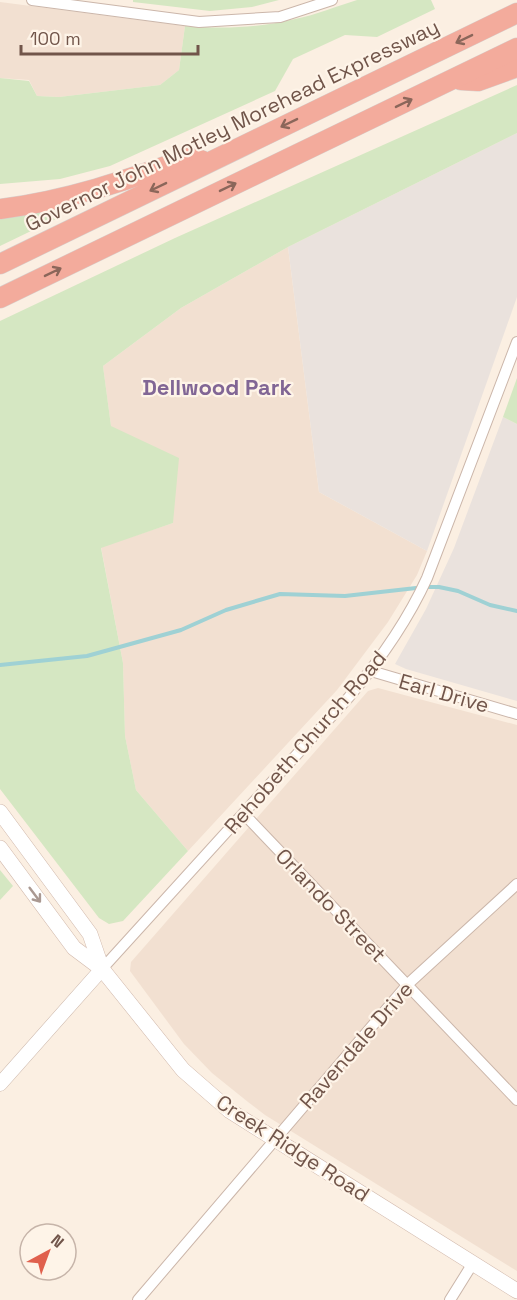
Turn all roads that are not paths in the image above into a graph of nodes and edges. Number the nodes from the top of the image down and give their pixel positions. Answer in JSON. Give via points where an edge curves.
{"nodes":[{"id":1,"x":32,"y":0,"type":"edge"},
{"id":2,"x":332,"y":0,"type":"edge"},
{"id":3,"x":517,"y":13,"type":"edge"},
{"id":4,"x":517,"y":48,"type":"edge"},
{"id":5,"x":517,"y":67,"type":"edge"},
{"id":6,"x":452,"y":80,"type":"junction"},
{"id":7,"x":210,"y":161,"type":"junction"},
{"id":8,"x":0,"y":209,"type":"edge"},
{"id":9,"x":0,"y":264,"type":"edge"},
{"id":10,"x":0,"y":298,"type":"edge"},
{"id":11,"x":517,"y":342,"type":"edge"},
{"id":12,"x":371,"y":671,"type":"junction"},
{"id":13,"x":517,"y":714,"type":"edge"},
{"id":14,"x":0,"y":812,"type":"edge"},
{"id":15,"x":244,"y":814,"type":"junction"},
{"id":16,"x":0,"y":848,"type":"edge"},
{"id":17,"x":517,"y":884,"type":"edge"},
{"id":18,"x":102,"y":969,"type":"junction"},
{"id":19,"x":408,"y":984,"type":"junction"},
{"id":20,"x":0,"y":1084,"type":"edge"},
{"id":21,"x":517,"y":1100,"type":"edge"},
{"id":22,"x":275,"y":1140,"type":"junction"},
{"id":23,"x":473,"y":1263,"type":"junction"},
{"id":24,"x":517,"y":1291,"type":"edge"},
{"id":25,"x":138,"y":1300,"type":"edge"},
{"id":26,"x":450,"y":1300,"type":"edge"}],
"edges":[{"from":1,"to":2,"type":"street","via":[[199,22],[280,17]]},
{"from":3,"to":7,"type":"highway","name":"Governor John Motley Morehead Expressway","one_way":true},
{"from":4,"to":6,"type":"highway"},
{"from":5,"to":6,"type":"highway","via":[[478,81]]},
{"from":10,"to":6,"type":"highway","one_way":true},
{"from":7,"to":8,"type":"highway","via":[[189,158],[114,185],[36,205]]},
{"from":7,"to":9,"type":"highway","name":"Governor John Motley Morehead Expressway","one_way":true},
{"from":11,"to":12,"type":"street","name":"Rehobeth Church Road","via":[[427,578],[412,609]]},
{"from":12,"to":13,"type":"street","name":"Earl Drive"},
{"from":12,"to":15,"type":"street","name":"Rehobeth Church Road"},
{"from":14,"to":18,"type":"main road","name":"Creek Ridge Road","via":[[90,934]]},
{"from":15,"to":18,"type":"street","name":"Rehobeth Church Road"},
{"from":15,"to":19,"type":"street","name":"Orlando Street"},
{"from":16,"to":18,"type":"main road","name":"Creek Ridge Road","one_way":true,"via":[[74,948]]},
{"from":17,"to":19,"type":"street","name":"Ravendale Drive"},
{"from":18,"to":20,"type":"street","name":"Rehobeth Church Road"},
{"from":18,"to":22,"type":"main road","name":"Creek Ridge Road","via":[[183,1070],[230,1111]]},
{"from":19,"to":21,"type":"street","name":"Orlando Street"},
{"from":19,"to":22,"type":"street","name":"Ravendale Drive"},
{"from":22,"to":23,"type":"main road","name":"Creek Ridge Road"},
{"from":22,"to":25,"type":"street","name":"Ravendale Drive"},
{"from":23,"to":24,"type":"main road","name":"Creek Ridge Road"},
{"from":23,"to":26,"type":"street"}]}
